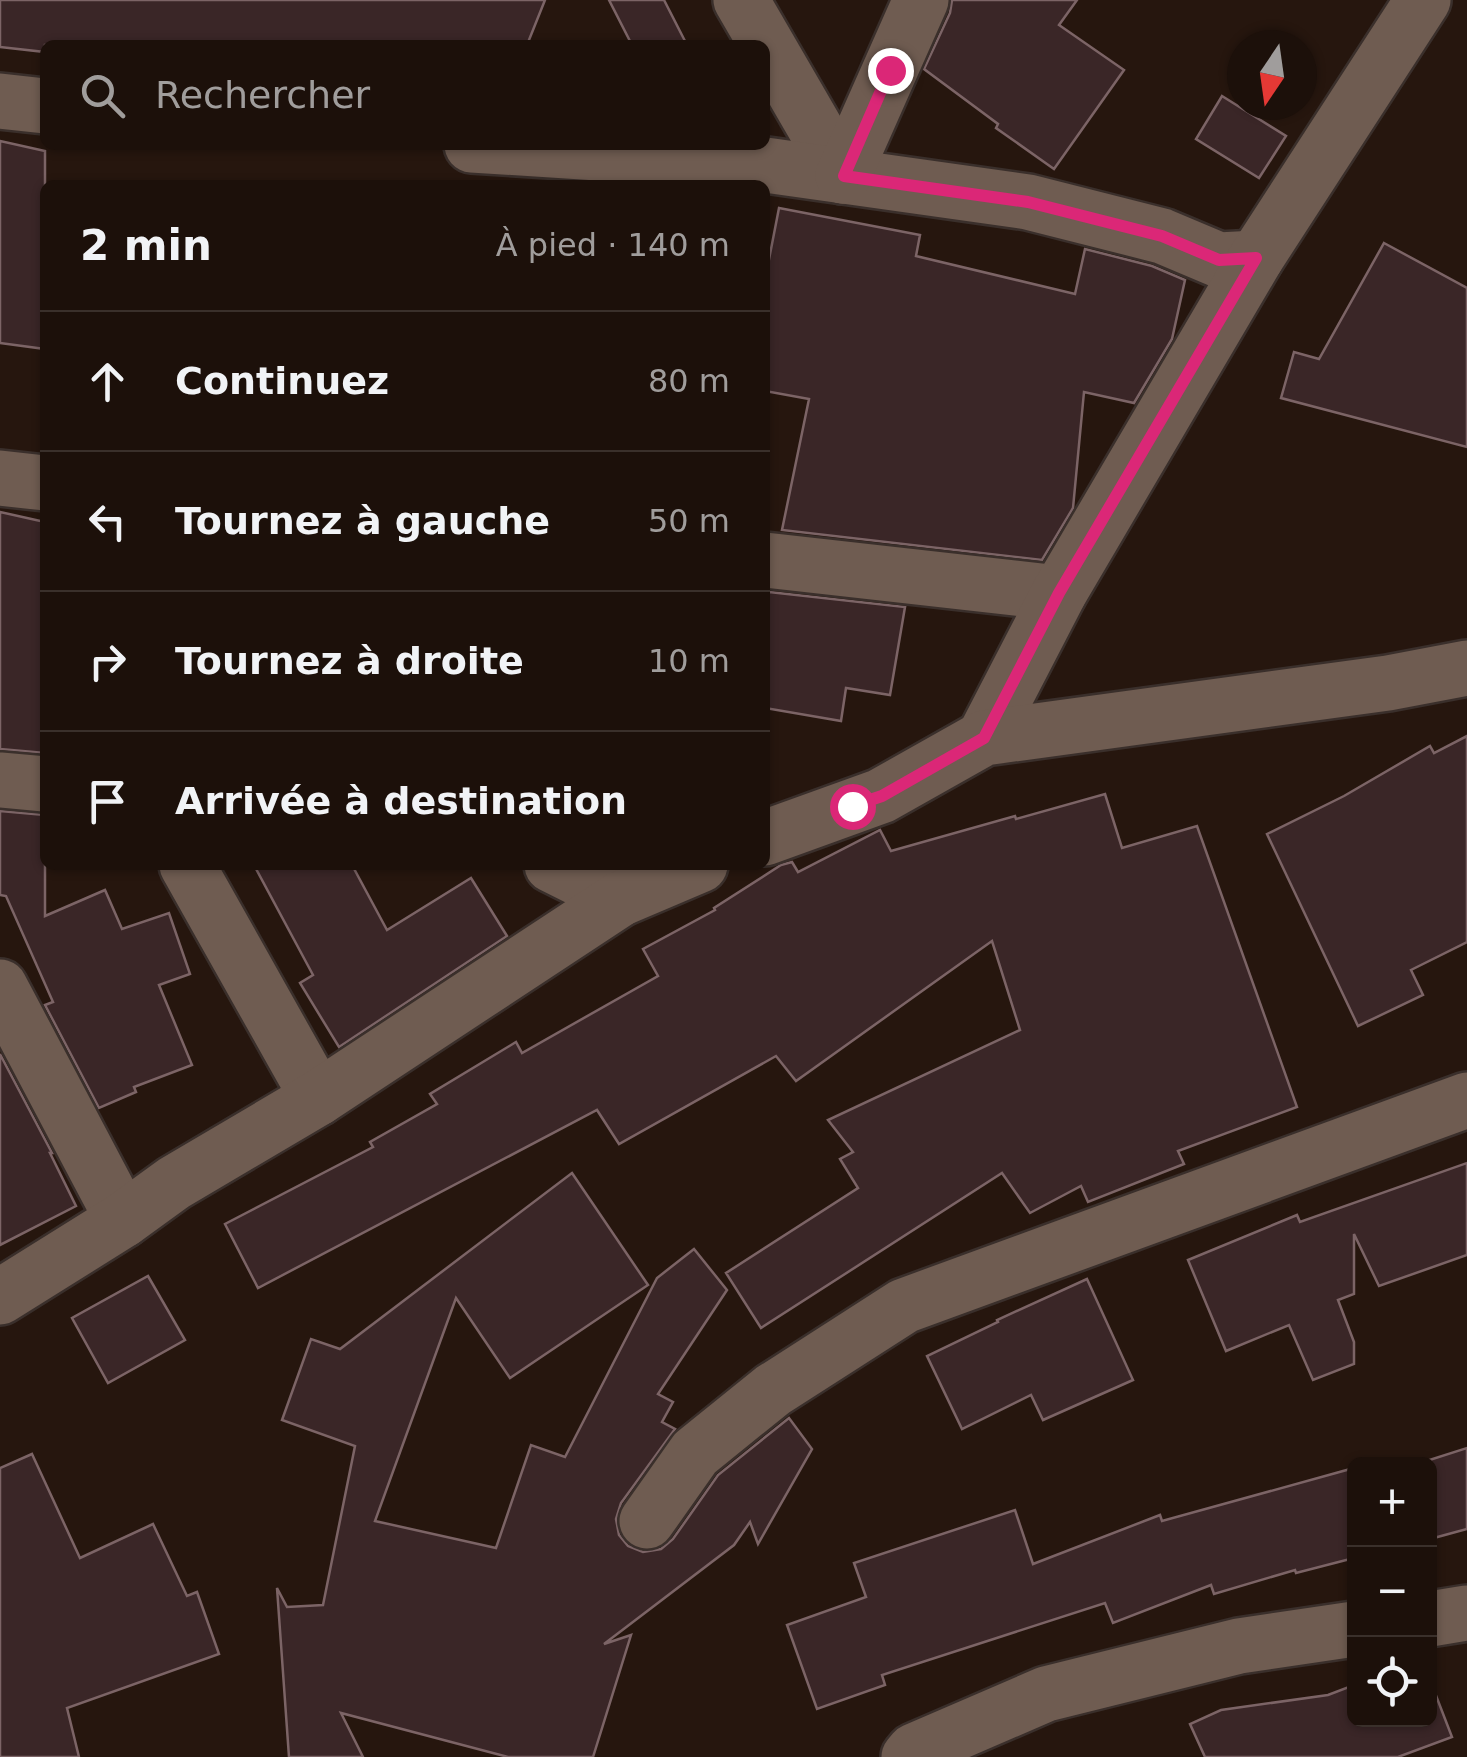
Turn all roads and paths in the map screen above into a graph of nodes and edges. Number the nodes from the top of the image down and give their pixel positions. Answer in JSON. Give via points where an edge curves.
{"nodes":[{"id":1,"x":741,"y":0,"type":"edge"},
{"id":2,"x":921,"y":0,"type":"edge"},
{"id":3,"x":1423,"y":0,"type":"edge"},
{"id":4,"x":764,"y":40,"type":"edge"},
{"id":5,"x":770,"y":50,"type":"edge"},
{"id":6,"x":0,"y":101,"type":"edge"},
{"id":7,"x":40,"y":105,"type":"edge"},
{"id":8,"x":546,"y":150,"type":"edge"},
{"id":9,"x":844,"y":176,"type":"junction"},
{"id":10,"x":1256,"y":258,"type":"junction"},
{"id":11,"x":0,"y":478,"type":"edge"},
{"id":12,"x":40,"y":482,"type":"edge"},
{"id":13,"x":770,"y":561,"type":"edge"},
{"id":14,"x":1059,"y":593,"type":"junction"},
{"id":15,"x":1467,"y":668,"type":"edge"},
{"id":16,"x":984,"y":738,"type":"junction"},
{"id":17,"x":0,"y":780,"type":"edge"},
{"id":18,"x":40,"y":784,"type":"edge"},
{"id":19,"x":770,"y":836,"type":"edge"},
{"id":20,"x":190,"y":870,"type":"edge"},
{"id":21,"x":562,"y":870,"type":"edge"},
{"id":22,"x":688,"y":870,"type":"edge"},
{"id":23,"x":620,"y":899,"type":"junction"},
{"id":24,"x":0,"y":987,"type":"edge"},
{"id":25,"x":318,"y":1098,"type":"junction"},
{"id":26,"x":1467,"y":1100,"type":"edge"},
{"id":27,"x":123,"y":1220,"type":"junction"},
{"id":28,"x":0,"y":1297,"type":"edge"},
{"id":29,"x":648,"y":1520,"type":"dead end"},
{"id":30,"x":1467,"y":1613,"type":"edge"},
{"id":31,"x":1437,"y":1617,"type":"edge"},
{"id":32,"x":1347,"y":1630,"type":"edge"},
{"id":33,"x":909,"y":1757,"type":"edge"}],
"edges":[{"from":1,"to":4,"type":"street"},
{"from":2,"to":9,"type":"street"},
{"from":3,"to":10,"type":"street"},
{"from":5,"to":9,"type":"street"},
{"from":6,"to":7,"type":"street"},
{"from":8,"to":9,"type":"street"},
{"from":9,"to":10,"type":"street","via":[[1028,202],[1162,236],[1219,260]]},
{"from":10,"to":14,"type":"street"},
{"from":11,"to":12,"type":"street"},
{"from":13,"to":14,"type":"street"},
{"from":14,"to":16,"type":"street"},
{"from":15,"to":16,"type":"street"},
{"from":16,"to":19,"type":"street","via":[[882,796]]},
{"from":17,"to":18,"type":"street"},
{"from":20,"to":25,"type":"street"},
{"from":21,"to":23,"type":"street"},
{"from":22,"to":23,"type":"street"},
{"from":23,"to":25,"type":"street"},
{"from":24,"to":27,"type":"street"},
{"from":25,"to":27,"type":"street"},
{"from":26,"to":29,"type":"street","via":[[904,1306],[773,1390],[694,1452]]},
{"from":27,"to":28,"type":"street"},
{"from":30,"to":31,"type":"street"},
{"from":32,"to":33,"type":"street","via":[[1239,1646],[1046,1694]]}]}
